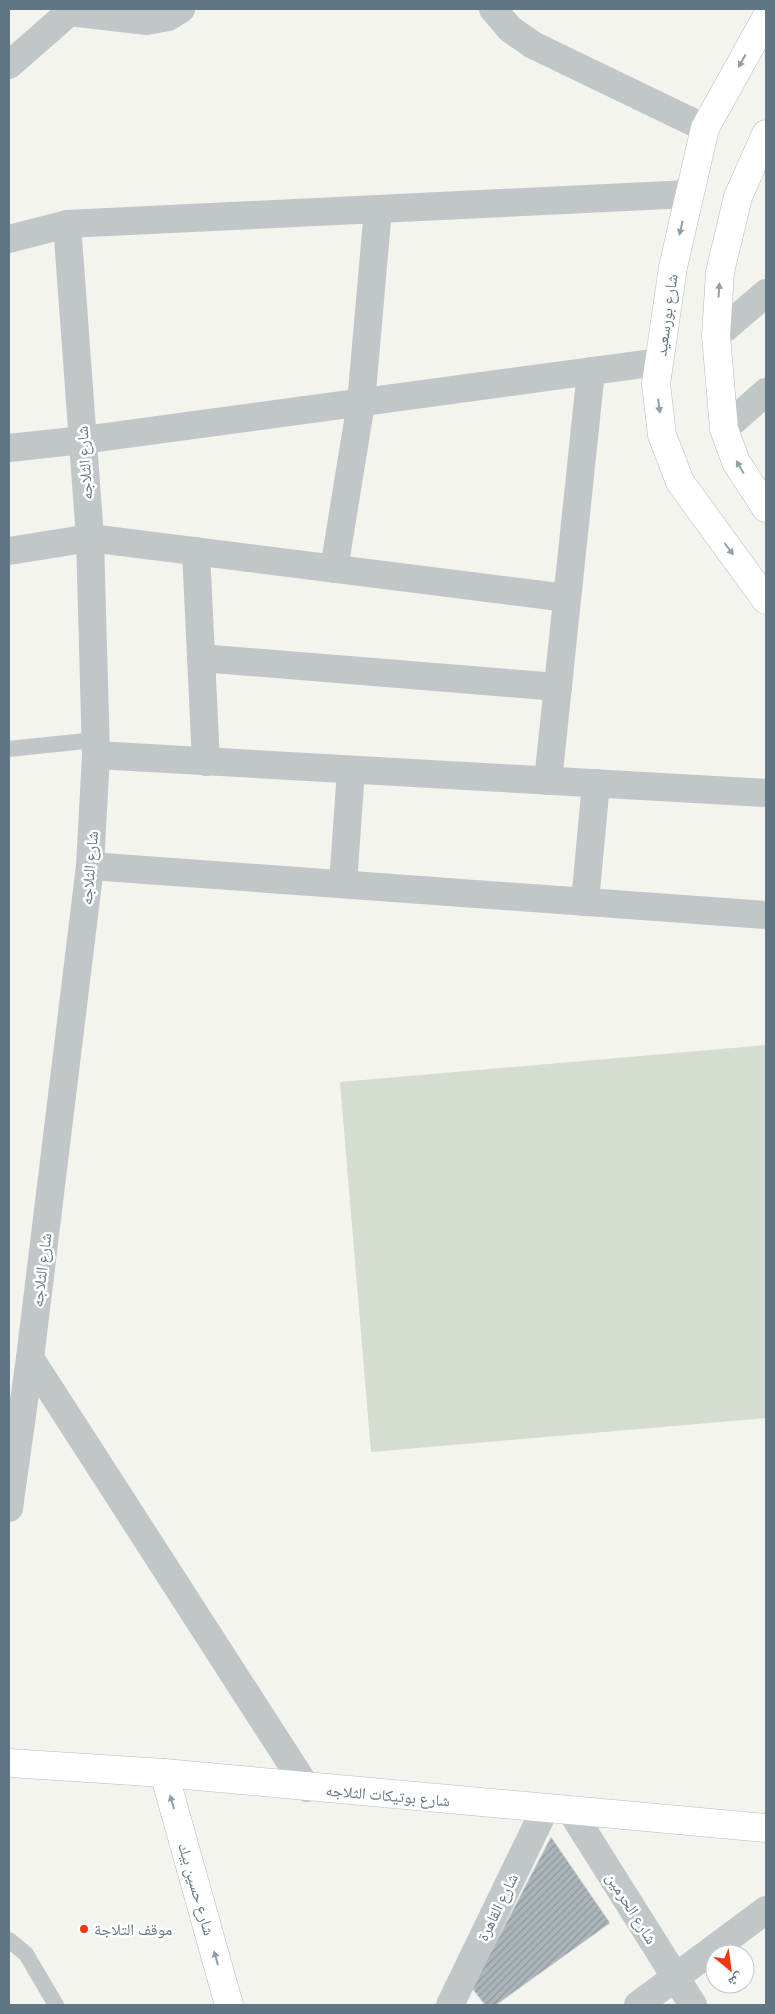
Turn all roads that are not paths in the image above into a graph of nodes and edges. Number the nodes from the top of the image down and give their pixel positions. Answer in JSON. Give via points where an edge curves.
{"nodes":[{"id":1,"x":181,"y":9,"type":"edge"},
{"id":2,"x":493,"y":9,"type":"edge"},
{"id":3,"x":70,"y":10,"type":"edge"},
{"id":4,"x":766,"y":18,"type":"edge"},
{"id":5,"x":9,"y":65,"type":"edge"},
{"id":6,"x":705,"y":128,"type":"junction"},
{"id":7,"x":766,"y":134,"type":"edge"},
{"id":8,"x":689,"y":194,"type":"junction"},
{"id":9,"x":378,"y":209,"type":"junction"},
{"id":10,"x":67,"y":224,"type":"junction"},
{"id":11,"x":9,"y":239,"type":"edge"},
{"id":12,"x":766,"y":293,"type":"edge"},
{"id":13,"x":716,"y":336,"type":"junction"},
{"id":14,"x":659,"y":362,"type":"junction"},
{"id":15,"x":591,"y":371,"type":"junction"},
{"id":16,"x":766,"y":392,"type":"edge"},
{"id":17,"x":361,"y":403,"type":"junction"},
{"id":18,"x":724,"y":429,"type":"junction"},
{"id":19,"x":82,"y":440,"type":"junction"},
{"id":20,"x":9,"y":448,"type":"edge"},
{"id":21,"x":766,"y":508,"type":"edge"},
{"id":22,"x":90,"y":538,"type":"junction"},
{"id":23,"x":9,"y":551,"type":"edge"},
{"id":24,"x":196,"y":551,"type":"junction"},
{"id":25,"x":334,"y":569,"type":"junction"},
{"id":26,"x":567,"y":598,"type":"junction"},
{"id":27,"x":766,"y":600,"type":"edge"},
{"id":28,"x":201,"y":658,"type":"junction"},
{"id":29,"x":558,"y":687,"type":"junction"},
{"id":30,"x":95,"y":747,"type":"junction"},
{"id":31,"x":9,"y":749,"type":"edge"},
{"id":32,"x":206,"y":762,"type":"junction"},
{"id":33,"x":351,"y":770,"type":"junction"},
{"id":34,"x":548,"y":781,"type":"junction"},
{"id":35,"x":596,"y":783,"type":"junction"},
{"id":36,"x":766,"y":793,"type":"edge"},
{"id":37,"x":90,"y":866,"type":"junction"},
{"id":38,"x":343,"y":884,"type":"junction"},
{"id":39,"x":585,"y":902,"type":"junction"},
{"id":40,"x":766,"y":915,"type":"edge"},
{"id":41,"x":30,"y":1358,"type":"junction"},
{"id":42,"x":9,"y":1508,"type":"edge"},
{"id":43,"x":9,"y":1763,"type":"edge"},
{"id":44,"x":164,"y":1773,"type":"junction"},
{"id":45,"x":307,"y":1788,"type":"junction"},
{"id":46,"x":544,"y":1809,"type":"junction"},
{"id":47,"x":571,"y":1811,"type":"junction"},
{"id":48,"x":766,"y":1828,"type":"edge"},
{"id":49,"x":766,"y":1910,"type":"edge"},
{"id":50,"x":9,"y":1940,"type":"edge"},
{"id":51,"x":676,"y":1977,"type":"junction"},
{"id":52,"x":56,"y":2005,"type":"edge"},
{"id":53,"x":230,"y":2005,"type":"edge"},
{"id":54,"x":450,"y":2005,"type":"edge"},
{"id":55,"x":638,"y":2005,"type":"edge"},
{"id":56,"x":693,"y":2005,"type":"edge"}],
"edges":[{"from":1,"to":3,"type":"street","via":[[168,17],[147,21]]},
{"from":2,"to":6,"type":"street","via":[[510,29],[532,45]]},
{"from":3,"to":5,"type":"street"},
{"from":4,"to":6,"type":"main road","name":"شارع بورسعيد","one_way":true},
{"from":6,"to":8,"type":"main road","name":"شارع بورسعيد"},
{"from":13,"to":7,"type":"main road","one_way":true,"via":[[720,272],[738,197]]},
{"from":8,"to":9,"type":"street"},
{"from":8,"to":14,"type":"main road","name":"شارع بورسعيد","one_way":true,"via":[[673,267]]},
{"from":9,"to":10,"type":"street"},
{"from":9,"to":17,"type":"street"},
{"from":10,"to":11,"type":"street"},
{"from":10,"to":19,"type":"street","name":"شارع الثلاجه"},
{"from":12,"to":13,"type":"street"},
{"from":13,"to":18,"type":"main road"},
{"from":14,"to":15,"type":"street"},
{"from":14,"to":27,"type":"main road","name":"شارع بورسعيد","one_way":true,"via":[[656,384],[662,435],[680,482]]},
{"from":15,"to":17,"type":"street"},
{"from":15,"to":26,"type":"street"},
{"from":16,"to":18,"type":"street"},
{"from":17,"to":19,"type":"street"},
{"from":17,"to":25,"type":"street"},
{"from":21,"to":18,"type":"main road","one_way":true,"via":[[736,462]]},
{"from":19,"to":20,"type":"street"},
{"from":19,"to":22,"type":"street","name":"شارع الثلاجه"},
{"from":22,"to":23,"type":"street"},
{"from":22,"to":24,"type":"street"},
{"from":22,"to":30,"type":"street","name":"شارع الثلاجه"},
{"from":24,"to":25,"type":"street"},
{"from":24,"to":28,"type":"street"},
{"from":25,"to":26,"type":"street"},
{"from":26,"to":29,"type":"street"},
{"from":28,"to":29,"type":"street"},
{"from":28,"to":32,"type":"street"},
{"from":29,"to":34,"type":"street"},
{"from":30,"to":31,"type":"lane"},
{"from":30,"to":32,"type":"street"},
{"from":30,"to":37,"type":"street","name":"شارع الثلاجه"},
{"from":32,"to":33,"type":"street"},
{"from":33,"to":34,"type":"street"},
{"from":33,"to":38,"type":"street"},
{"from":34,"to":35,"type":"street"},
{"from":35,"to":36,"type":"street"},
{"from":35,"to":39,"type":"street"},
{"from":37,"to":38,"type":"street"},
{"from":37,"to":41,"type":"street","name":"شارع الثلاجه"},
{"from":38,"to":39,"type":"street"},
{"from":39,"to":40,"type":"street"},
{"from":41,"to":42,"type":"street","name":"شارع الثلاجه"},
{"from":41,"to":45,"type":"street"},
{"from":43,"to":44,"type":"main road","name":"شارع بوتيكات الثلاجه"},
{"from":44,"to":45,"type":"main road","name":"شارع بوتيكات الثلاجه"},
{"from":53,"to":44,"type":"main road","name":"شارع حسين بيك","one_way":true},
{"from":45,"to":46,"type":"main road","name":"شارع بوتيكات الثلاجه"},
{"from":46,"to":47,"type":"main road","name":"شارع بوتيكات الثلاجه"},
{"from":46,"to":54,"type":"street","name":"شارع القاهرة"},
{"from":47,"to":48,"type":"main road","name":"شارع بوتيكات الثلاجه"},
{"from":47,"to":51,"type":"street","name":"شارع الحرمين"},
{"from":49,"to":51,"type":"street"},
{"from":50,"to":52,"type":"lane","via":[[26,1954]]},
{"from":51,"to":55,"type":"street"},
{"from":51,"to":56,"type":"street","name":"شارع الحرمين"}]}
